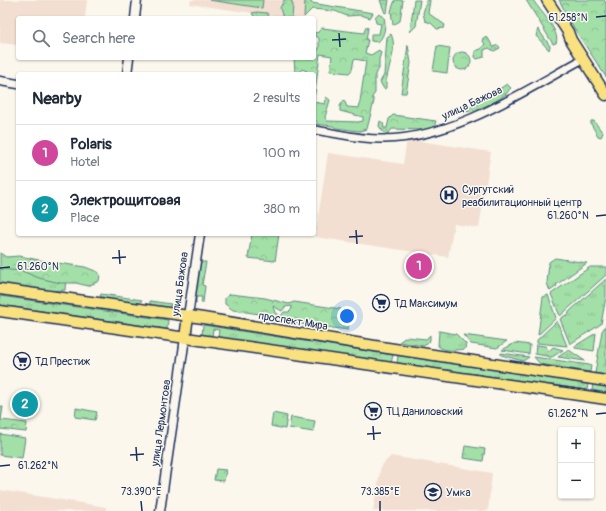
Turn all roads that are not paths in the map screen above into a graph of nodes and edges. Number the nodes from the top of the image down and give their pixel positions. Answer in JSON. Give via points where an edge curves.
{"nodes":[{"id":1,"x":137,"y":0,"type":"edge"},
{"id":2,"x":541,"y":0,"type":"edge"},
{"id":3,"x":547,"y":0,"type":"edge"},
{"id":4,"x":135,"y":16,"type":"edge"},
{"id":5,"x":570,"y":40,"type":"junction"},
{"id":6,"x":583,"y":59,"type":"junction"},
{"id":7,"x":129,"y":60,"type":"edge"},
{"id":8,"x":127,"y":72,"type":"edge"},
{"id":9,"x":0,"y":81,"type":"edge"},
{"id":10,"x":16,"y":84,"type":"edge"},
{"id":11,"x":606,"y":95,"type":"edge"},
{"id":12,"x":316,"y":130,"type":"edge"},
{"id":13,"x":200,"y":236,"type":"edge"},
{"id":14,"x":0,"y":289,"type":"edge"},
{"id":15,"x":0,"y":311,"type":"edge"},
{"id":16,"x":188,"y":316,"type":"junction"},
{"id":17,"x":185,"y":338,"type":"junction"},
{"id":18,"x":606,"y":381,"type":"edge"},
{"id":19,"x":606,"y":399,"type":"edge"},
{"id":20,"x":160,"y":511,"type":"edge"}],
"edges":[{"from":1,"to":4,"type":"street"},
{"from":2,"to":5,"type":"main road"},
{"from":3,"to":5,"type":"main road","via":[[568,32]]},
{"from":5,"to":6,"type":"main road"},
{"from":6,"to":11,"type":"main road"},
{"from":6,"to":12,"type":"street","name":"улица Бажова","via":[[532,89],[446,129],[386,139]]},
{"from":7,"to":8,"type":"street"},
{"from":9,"to":10,"type":"street"},
{"from":13,"to":16,"type":"street","name":"улица Бажова"},
{"from":14,"to":16,"type":"main road","name":"проспект Мира"},
{"from":15,"to":17,"type":"main road"},
{"from":16,"to":17,"type":"main road","name":"улица Бажова"},
{"from":16,"to":18,"type":"main road","name":"проспект Мира"},
{"from":17,"to":19,"type":"main road"},
{"from":17,"to":20,"type":"street","name":"улица Лермонтова"}]}
